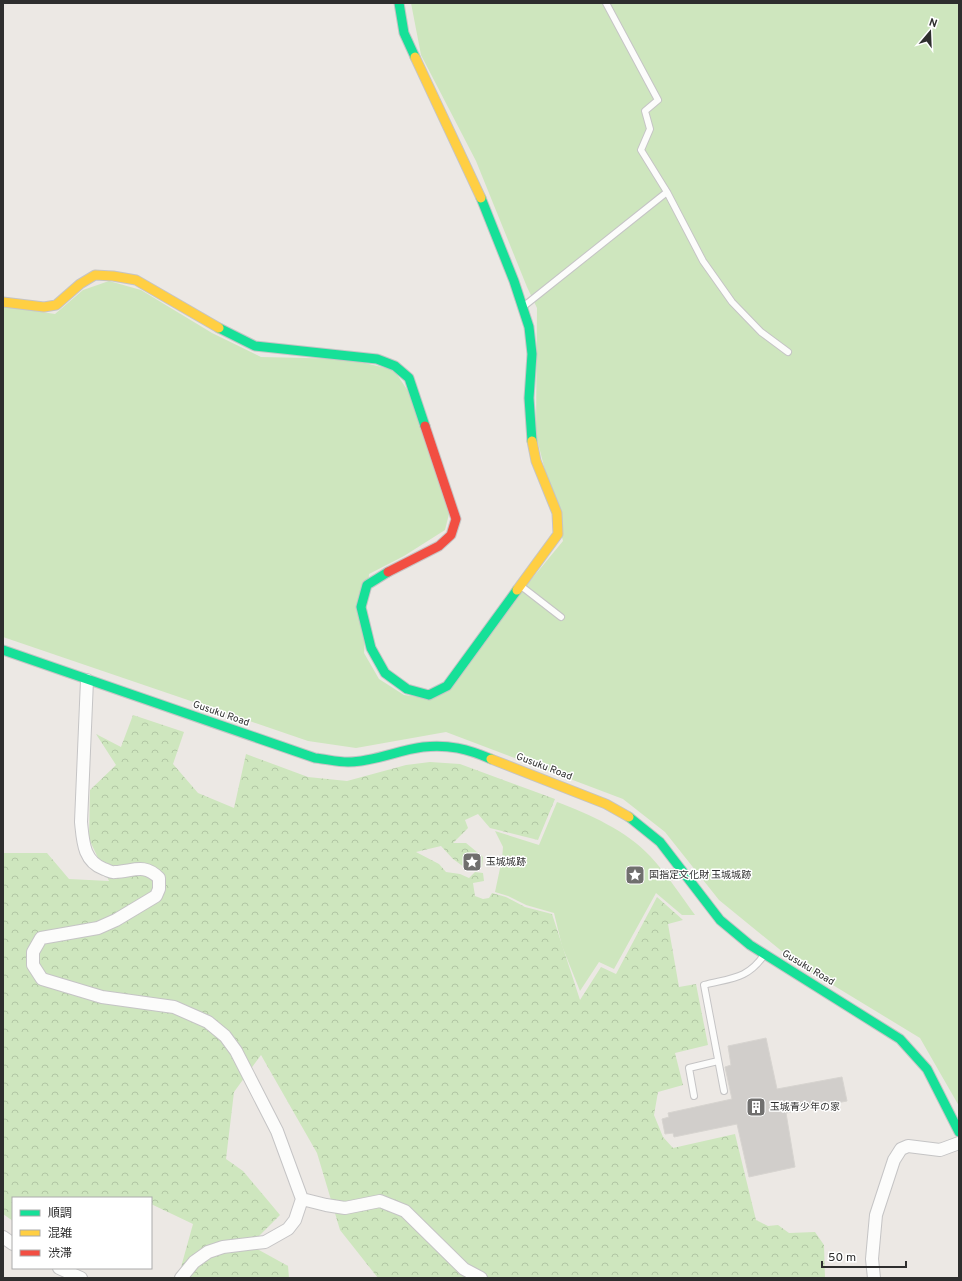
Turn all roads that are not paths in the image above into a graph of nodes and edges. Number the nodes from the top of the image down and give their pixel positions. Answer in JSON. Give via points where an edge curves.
{"nodes":[{"id":1,"x":399,"y":3,"type":"edge"},
{"id":2,"x":606,"y":3,"type":"edge"},
{"id":3,"x":666,"y":192,"type":"junction"},
{"id":4,"x":3,"y":302,"type":"edge"},
{"id":5,"x":523,"y":306,"type":"junction"},
{"id":6,"x":788,"y":352,"type":"dead end"},
{"id":7,"x":521,"y":586,"type":"junction"},
{"id":8,"x":561,"y":618,"type":"dead end"},
{"id":9,"x":3,"y":650,"type":"edge"},
{"id":10,"x":87,"y":680,"type":"junction"},
{"id":11,"x":764,"y":955,"type":"junction"},
{"id":12,"x":718,"y":1061,"type":"junction"},
{"id":13,"x":724,"y":1091,"type":"dead end"},
{"id":14,"x":694,"y":1096,"type":"dead end"},
{"id":15,"x":959,"y":1132,"type":"edge"},
{"id":16,"x":959,"y":1143,"type":"edge"},
{"id":17,"x":302,"y":1199,"type":"junction"},
{"id":18,"x":3,"y":1237,"type":"edge"},
{"id":19,"x":12,"y":1243,"type":"edge"},
{"id":20,"x":61,"y":1269,"type":"edge"},
{"id":21,"x":81,"y":1278,"type":"edge"},
{"id":22,"x":181,"y":1278,"type":"edge"},
{"id":23,"x":481,"y":1278,"type":"edge"},
{"id":24,"x":874,"y":1278,"type":"edge"}],
"edges":[{"from":1,"to":5,"type":"street","via":[[404,33],[492,222]]},
{"from":2,"to":3,"type":"lane","via":[[658,100],[645,111],[650,129],[641,150]]},
{"from":3,"to":5,"type":"lane"},
{"from":3,"to":6,"type":"lane","via":[[703,261],[732,302],[761,332]]},
{"from":4,"to":7,"type":"street","via":[[44,307],[56,305],[80,284],[95,275],[136,280],[255,346],[377,358],[395,366],[409,378],[456,519],[451,535],[439,546],[367,585],[361,607],[370,648],[385,673],[407,689],[429,695],[447,686]]},
{"from":5,"to":7,"type":"street","via":[[529,327],[532,354],[529,398],[532,444],[536,461],[557,513],[558,534]]},
{"from":7,"to":8,"type":"lane"},
{"from":9,"to":10,"type":"street","name":"Gusuku Road"},
{"from":10,"to":11,"type":"street","name":"Gusuku Road","via":[[315,758],[349,762],[422,747],[450,746],[467,749],[590,797],[625,814],[660,842],[720,920]]},
{"from":10,"to":17,"type":"street","via":[[81,822],[83,845],[89,858],[98,866],[113,873],[145,868],[153,872],[159,878],[159,889],[156,896],[98,928],[41,938],[33,952],[33,965],[42,979],[102,997],[174,1007],[208,1022],[225,1036],[236,1051],[277,1131]]},
{"from":11,"to":12,"type":"lane","via":[[753,970],[704,985]]},
{"from":11,"to":15,"type":"street","name":"Gusuku Road","via":[[883,1027],[900,1040],[927,1069]]},
{"from":12,"to":13,"type":"lane"},
{"from":12,"to":14,"type":"lane","via":[[689,1068]]},
{"from":16,"to":24,"type":"street","via":[[940,1150],[908,1146],[901,1149],[894,1160],[876,1215],[872,1259]]},
{"from":17,"to":22,"type":"street","via":[[295,1220],[288,1229],[275,1238],[208,1252],[194,1262]]},
{"from":17,"to":23,"type":"street","via":[[345,1208],[380,1201],[405,1211],[464,1269]]},
{"from":18,"to":19,"type":"street"},
{"from":20,"to":21,"type":"street"}]}
